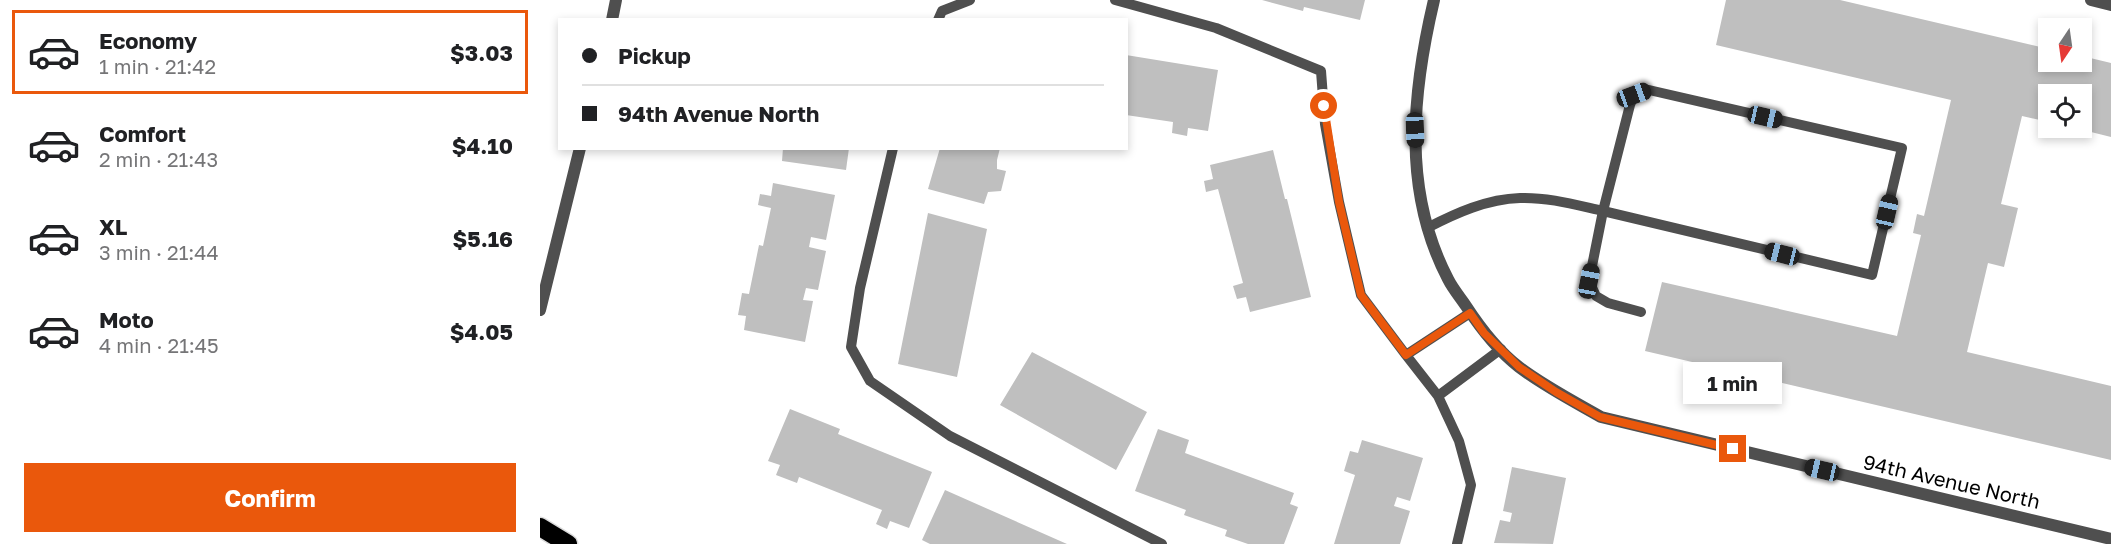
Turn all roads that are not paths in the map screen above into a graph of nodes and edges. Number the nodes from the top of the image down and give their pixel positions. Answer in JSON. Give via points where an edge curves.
{"nodes":[{"id":1,"x":616,"y":0,"type":"edge"},
{"id":2,"x":970,"y":0,"type":"edge"},
{"id":3,"x":1115,"y":0,"type":"edge"},
{"id":4,"x":1434,"y":0,"type":"edge"},
{"id":5,"x":2091,"y":0,"type":"edge"},
{"id":6,"x":2111,"y":5,"type":"edge"},
{"id":7,"x":612,"y":18,"type":"edge"},
{"id":8,"x":939,"y":18,"type":"edge"},
{"id":9,"x":580,"y":150,"type":"edge"},
{"id":10,"x":893,"y":150,"type":"edge"},
{"id":11,"x":1603,"y":211,"type":"junction"},
{"id":12,"x":1427,"y":228,"type":"junction"},
{"id":13,"x":540,"y":310,"type":"edge"},
{"id":14,"x":1641,"y":312,"type":"dead end"},
{"id":15,"x":1470,"y":313,"type":"junction"},
{"id":16,"x":1501,"y":350,"type":"junction"},
{"id":17,"x":1406,"y":355,"type":"junction"},
{"id":18,"x":1438,"y":396,"type":"junction"},
{"id":19,"x":540,"y":527,"type":"edge"},
{"id":20,"x":2111,"y":539,"type":"edge"},
{"id":21,"x":568,"y":544,"type":"edge"},
{"id":22,"x":1162,"y":544,"type":"edge"},
{"id":23,"x":1457,"y":544,"type":"edge"}],
"edges":[{"from":1,"to":7,"type":"street"},
{"from":2,"to":8,"type":"lane","via":[[942,11]]},
{"from":3,"to":17,"type":"lane","via":[[1216,28],[1321,70],[1325,124],[1361,295]]},
{"from":4,"to":12,"type":"street","name":"94th Avenue North","via":[[1420,71],[1415,130],[1417,184]]},
{"from":5,"to":6,"type":"street"},
{"from":9,"to":13,"type":"street"},
{"from":10,"to":22,"type":"lane","via":[[860,288],[851,348],[870,381],[950,436]]},
{"from":11,"to":11,"type":"lane","via":[[1872,275],[1902,148],[1648,90],[1634,95],[1630,105]]},
{"from":11,"to":12,"type":"lane","via":[[1560,201],[1521,198],[1490,202]]},
{"from":11,"to":14,"type":"lane","via":[[1589,281],[1596,296]]},
{"from":12,"to":15,"type":"street","name":"94th Avenue North","via":[[1448,279]]},
{"from":15,"to":16,"type":"street","name":"94th Avenue North"},
{"from":15,"to":17,"type":"lane"},
{"from":16,"to":18,"type":"lane"},
{"from":16,"to":20,"type":"street","name":"94th Avenue North","via":[[1519,367],[1600,417]]},
{"from":17,"to":18,"type":"lane"},
{"from":18,"to":23,"type":"lane","via":[[1459,441],[1471,485]]},
{"from":19,"to":21,"type":"highway"}]}
